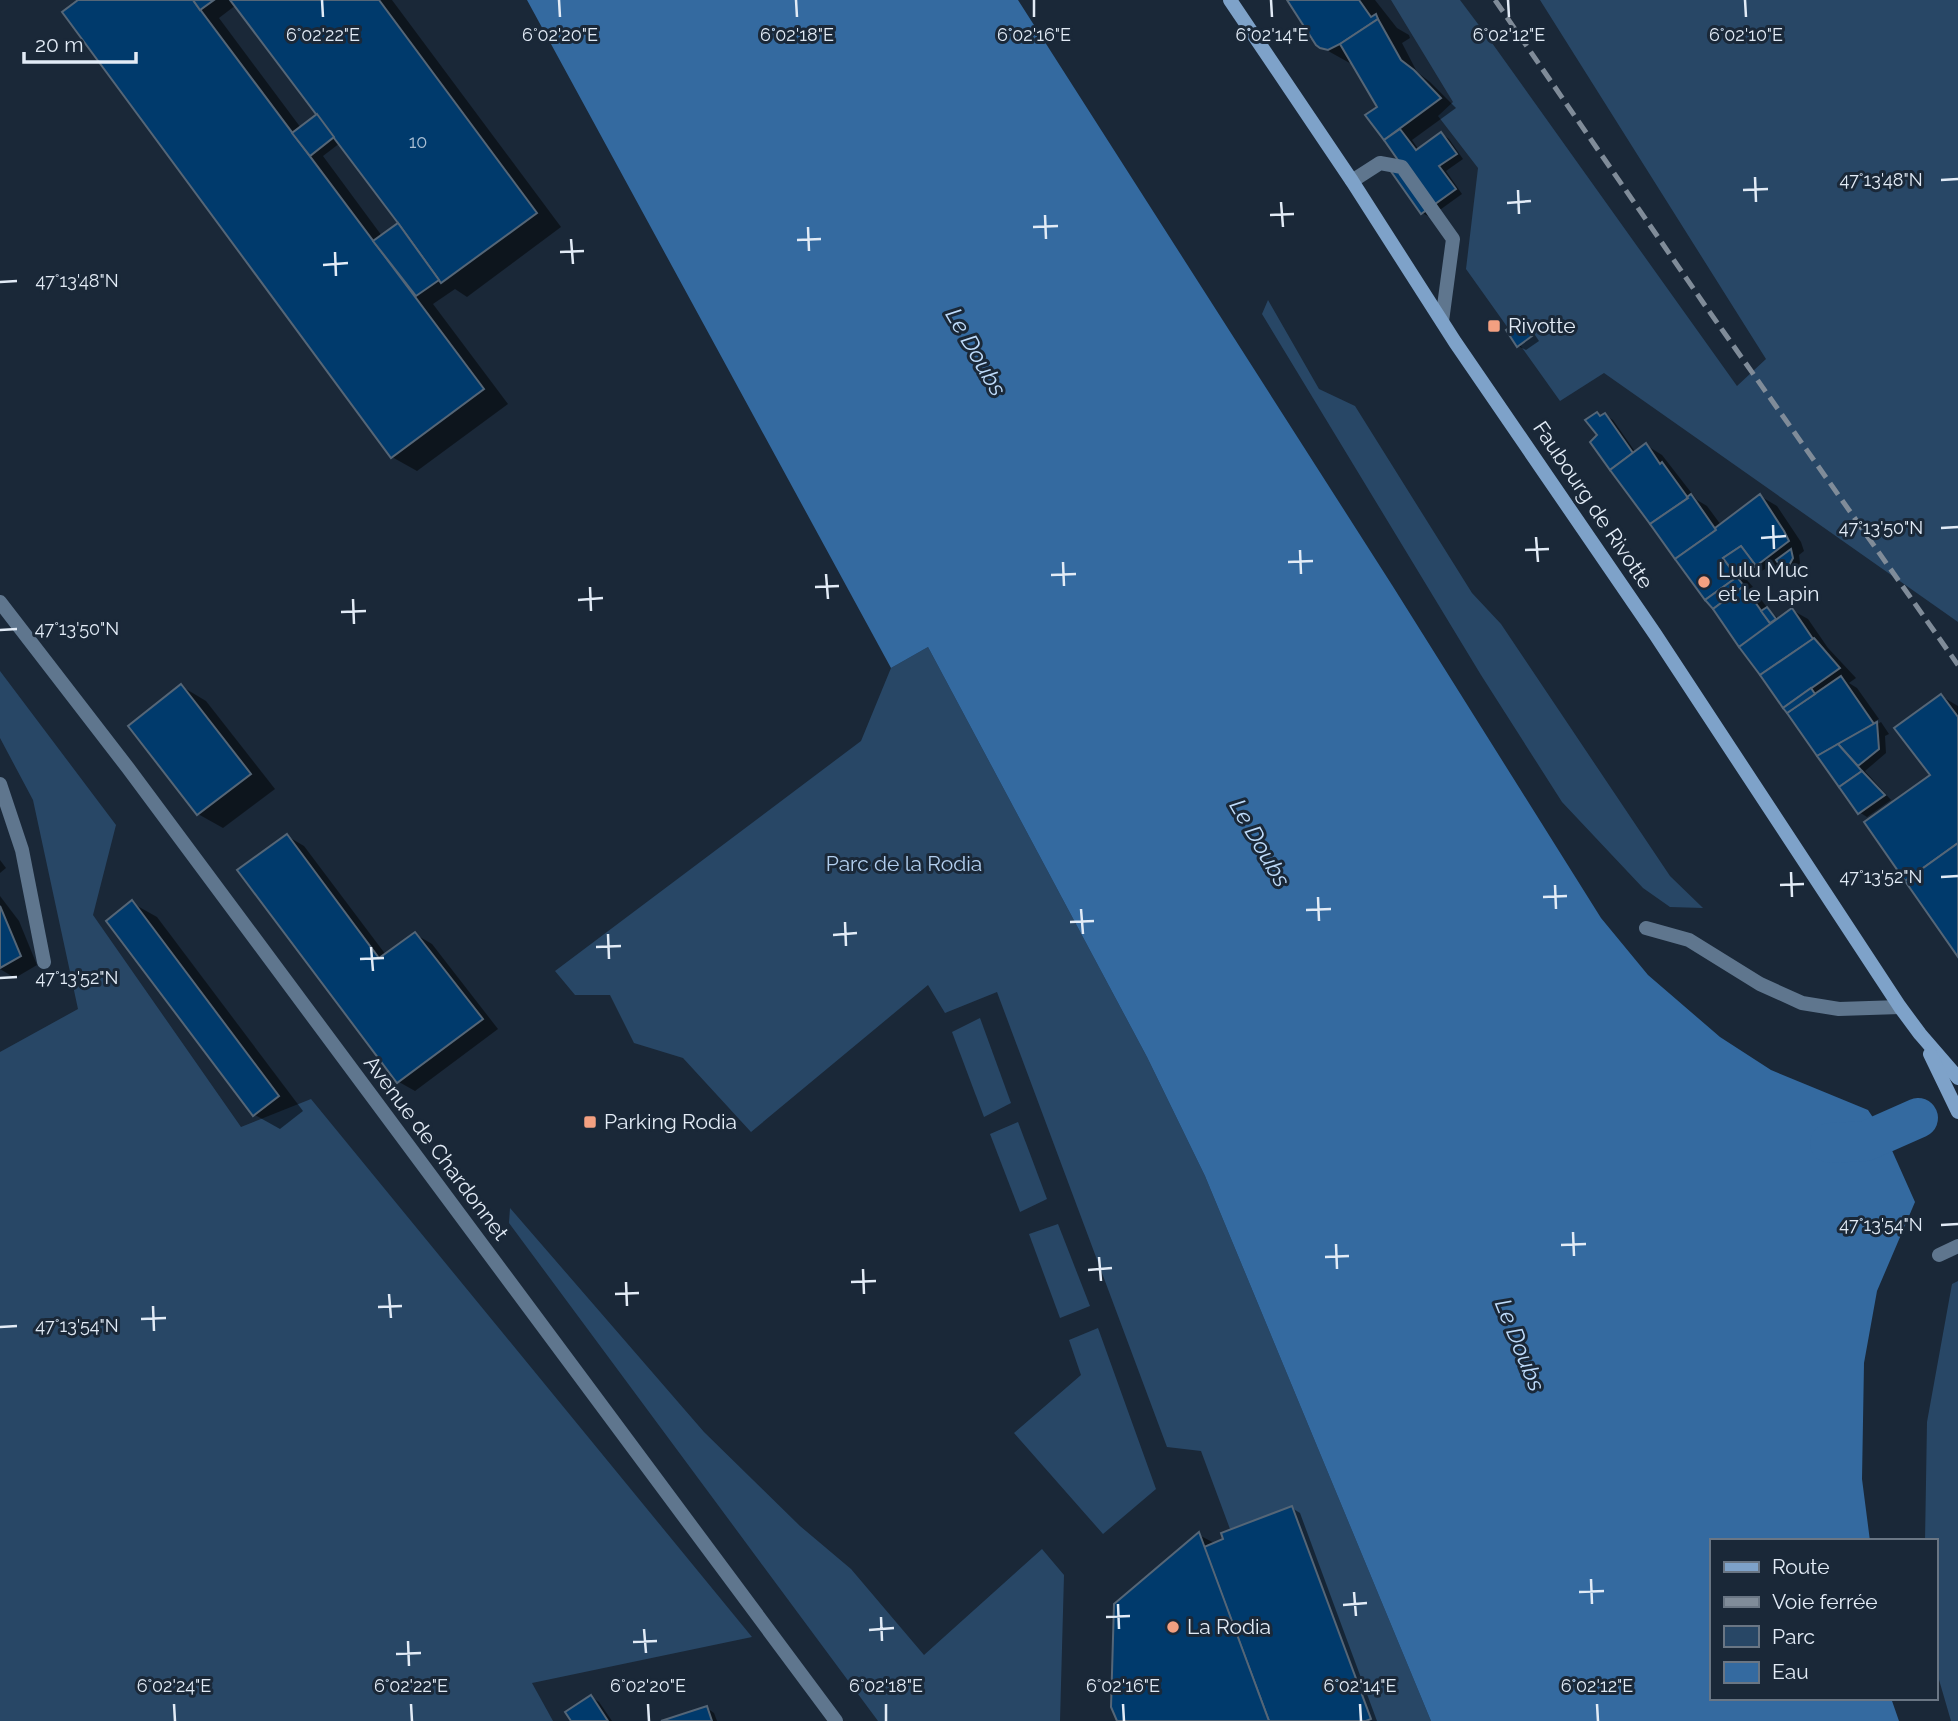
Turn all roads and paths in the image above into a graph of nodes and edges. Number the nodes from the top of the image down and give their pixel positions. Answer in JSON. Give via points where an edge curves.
{"nodes":[{"id":1,"x":1230,"y":0,"type":"edge"},
{"id":2,"x":1352,"y":181,"type":"junction"},
{"id":3,"x":1442,"y":321,"type":"junction"},
{"id":4,"x":0,"y":602,"type":"edge"},
{"id":5,"x":0,"y":785,"type":"edge"},
{"id":6,"x":1646,"y":928,"type":"dead end"},
{"id":7,"x":44,"y":962,"type":"dead end"},
{"id":8,"x":1900,"y":1007,"type":"junction"},
{"id":9,"x":1920,"y":1034,"type":"junction"},
{"id":10,"x":1958,"y":1078,"type":"edge"},
{"id":11,"x":1958,"y":1112,"type":"edge"},
{"id":12,"x":1958,"y":1246,"type":"edge"},
{"id":13,"x":1939,"y":1255,"type":"dead end"},
{"id":14,"x":835,"y":1721,"type":"edge"}],
"edges":[{"from":1,"to":2,"type":"main road","name":"Faubourg de Rivotte"},
{"from":2,"to":3,"type":"main road","name":"Faubourg de Rivotte"},
{"from":2,"to":3,"type":"street","via":[[1380,163],[1402,167],[1454,239]]},
{"from":3,"to":8,"type":"main road","name":"Faubourg de Rivotte"},
{"from":4,"to":14,"type":"street","name":"Avenue de Chardonnet"},
{"from":5,"to":7,"type":"street","via":[[22,850]]},
{"from":6,"to":8,"type":"street","via":[[1689,940],[1760,984],[1802,1003],[1839,1009]]},
{"from":8,"to":9,"type":"main road","name":"Faubourg de Rivotte"},
{"from":9,"to":10,"type":"main road","name":"Faubourg de Rivotte"},
{"from":9,"to":11,"type":"main road","name":"Faubourg de Rivotte"},
{"from":12,"to":13,"type":"street"}]}
